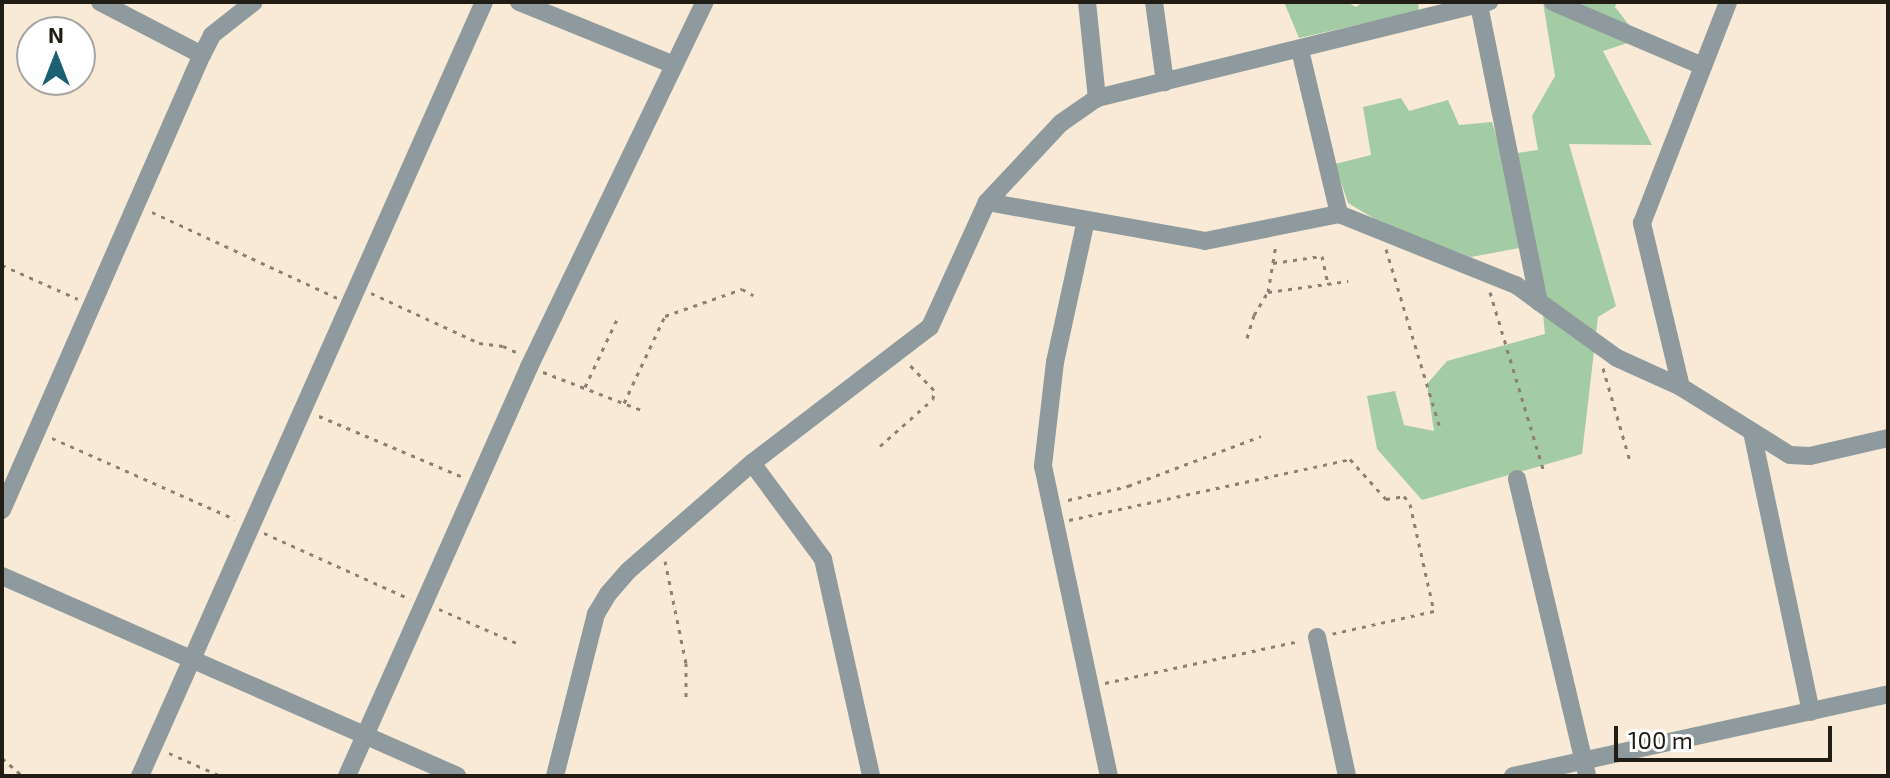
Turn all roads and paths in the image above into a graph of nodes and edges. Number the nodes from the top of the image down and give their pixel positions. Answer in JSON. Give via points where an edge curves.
{"nodes":[{"id":1,"x":100,"y":2,"type":"edge"},
{"id":2,"x":254,"y":2,"type":"edge"},
{"id":3,"x":484,"y":2,"type":"edge"},
{"id":4,"x":519,"y":2,"type":"edge"},
{"id":5,"x":705,"y":2,"type":"edge"},
{"id":6,"x":1087,"y":2,"type":"edge"},
{"id":7,"x":1154,"y":2,"type":"edge"},
{"id":8,"x":1553,"y":2,"type":"edge"},
{"id":9,"x":1728,"y":2,"type":"edge"},
{"id":10,"x":1484,"y":3,"type":"edge"},
{"id":11,"x":1300,"y":50,"type":"junction"},
{"id":12,"x":202,"y":55,"type":"junction"},
{"id":13,"x":674,"y":65,"type":"junction"},
{"id":14,"x":1702,"y":66,"type":"junction"},
{"id":15,"x":1165,"y":82,"type":"junction"},
{"id":16,"x":1097,"y":98,"type":"junction"},
{"id":17,"x":987,"y":202,"type":"junction"},
{"id":18,"x":137,"y":205,"type":"junction"},
{"id":19,"x":1339,"y":214,"type":"junction"},
{"id":20,"x":1086,"y":220,"type":"junction"},
{"id":21,"x":1276,"y":229,"type":"junction"},
{"id":22,"x":1383,"y":234,"type":"junction"},
{"id":23,"x":1273,"y":263,"type":"junction"},
{"id":24,"x":2,"y":265,"type":"edge"},
{"id":25,"x":1488,"y":276,"type":"junction"},
{"id":26,"x":1348,"y":281,"type":"dead end"},
{"id":27,"x":357,"y":283,"type":"junction"},
{"id":28,"x":1328,"y":284,"type":"junction"},
{"id":29,"x":1268,"y":292,"type":"junction"},
{"id":30,"x":753,"y":295,"type":"dead end"},
{"id":31,"x":348,"y":302,"type":"junction"},
{"id":32,"x":1539,"y":302,"type":"junction"},
{"id":33,"x":92,"y":306,"type":"junction"},
{"id":34,"x":619,"y":315,"type":"dead end"},
{"id":35,"x":1247,"y":338,"type":"dead end"},
{"id":36,"x":1603,"y":349,"type":"junction"},
{"id":37,"x":896,"y":353,"type":"junction"},
{"id":38,"x":531,"y":363,"type":"junction"},
{"id":39,"x":1681,"y":387,"type":"junction"},
{"id":40,"x":585,"y":388,"type":"junction"},
{"id":41,"x":624,"y":403,"type":"junction"},
{"id":42,"x":302,"y":407,"type":"junction"},
{"id":43,"x":644,"y":411,"type":"dead end"},
{"id":44,"x":1439,"y":425,"type":"dead end"},
{"id":45,"x":37,"y":431,"type":"junction"},
{"id":46,"x":1752,"y":432,"type":"junction"},
{"id":47,"x":1261,"y":436,"type":"dead end"},
{"id":48,"x":1888,"y":438,"type":"edge"},
{"id":49,"x":880,"y":446,"type":"dead end"},
{"id":50,"x":1630,"y":461,"type":"dead end"},
{"id":51,"x":752,"y":463,"type":"junction"},
{"id":52,"x":1543,"y":469,"type":"dead end"},
{"id":53,"x":1517,"y":479,"type":"dead end"},
{"id":54,"x":478,"y":482,"type":"junction"},
{"id":55,"x":1052,"y":504,"type":"junction"},
{"id":56,"x":2,"y":510,"type":"edge"},
{"id":57,"x":1056,"y":523,"type":"junction"},
{"id":58,"x":249,"y":525,"type":"junction"},
{"id":59,"x":655,"y":546,"type":"junction"},
{"id":60,"x":2,"y":576,"type":"edge"},
{"id":61,"x":424,"y":602,"type":"junction"},
{"id":62,"x":1317,"y":637,"type":"junction"},
{"id":63,"x":517,"y":643,"type":"dead end"},
{"id":64,"x":190,"y":660,"type":"junction"},
{"id":65,"x":1089,"y":687,"type":"junction"},
{"id":66,"x":1888,"y":694,"type":"edge"},
{"id":67,"x":686,"y":699,"type":"dead end"},
{"id":68,"x":1811,"y":712,"type":"junction"},
{"id":69,"x":364,"y":737,"type":"junction"},
{"id":70,"x":153,"y":746,"type":"junction"},
{"id":71,"x":2,"y":758,"type":"edge"},
{"id":72,"x":1586,"y":768,"type":"edge"},
{"id":73,"x":23,"y":776,"type":"edge"},
{"id":74,"x":140,"y":776,"type":"edge"},
{"id":75,"x":221,"y":776,"type":"edge"},
{"id":76,"x":347,"y":776,"type":"edge"},
{"id":77,"x":457,"y":776,"type":"edge"},
{"id":78,"x":555,"y":776,"type":"edge"},
{"id":79,"x":871,"y":776,"type":"edge"},
{"id":80,"x":1109,"y":776,"type":"edge"},
{"id":81,"x":1347,"y":776,"type":"edge"},
{"id":82,"x":1513,"y":776,"type":"edge"}],
"edges":[{"from":1,"to":12,"type":"street"},
{"from":2,"to":12,"type":"street","via":[[212,35]]},
{"from":3,"to":27,"type":"street"},
{"from":4,"to":13,"type":"street"},
{"from":5,"to":13,"type":"street"},
{"from":6,"to":16,"type":"street"},
{"from":7,"to":15,"type":"street"},
{"from":8,"to":14,"type":"street"},
{"from":9,"to":14,"type":"street"},
{"from":10,"to":11,"type":"street"},
{"from":10,"to":32,"type":"street"},
{"from":11,"to":15,"type":"street"},
{"from":11,"to":19,"type":"street"},
{"from":12,"to":18,"type":"street"},
{"from":13,"to":38,"type":"street"},
{"from":14,"to":39,"type":"street","via":[[1642,223]]},
{"from":15,"to":16,"type":"street"},
{"from":16,"to":17,"type":"street","via":[[1061,123]]},
{"from":17,"to":20,"type":"street"},
{"from":17,"to":37,"type":"street","via":[[936,319]]},
{"from":18,"to":31,"type":"path"},
{"from":18,"to":33,"type":"street"},
{"from":19,"to":21,"type":"street"},
{"from":19,"to":22,"type":"street"},
{"from":20,"to":21,"type":"street","via":[[1205,241]]},
{"from":20,"to":55,"type":"street","via":[[1048,417],[1043,466]]},
{"from":21,"to":23,"type":"path"},
{"from":22,"to":25,"type":"street"},
{"from":22,"to":44,"type":"path"},
{"from":23,"to":28,"type":"path","via":[[1322,256]]},
{"from":23,"to":29,"type":"path"},
{"from":24,"to":33,"type":"path"},
{"from":25,"to":32,"type":"street","via":[[1516,285]]},
{"from":25,"to":52,"type":"path"},
{"from":26,"to":28,"type":"path"},
{"from":27,"to":31,"type":"street"},
{"from":27,"to":38,"type":"path"},
{"from":28,"to":29,"type":"path"},
{"from":29,"to":35,"type":"path"},
{"from":30,"to":41,"type":"path","via":[[742,289],[665,316]]},
{"from":31,"to":42,"type":"street"},
{"from":32,"to":36,"type":"street"},
{"from":33,"to":45,"type":"street"},
{"from":34,"to":40,"type":"path"},
{"from":36,"to":39,"type":"street"},
{"from":36,"to":50,"type":"path","via":[[1601,362]]},
{"from":37,"to":49,"type":"path","via":[[934,394]]},
{"from":37,"to":51,"type":"street"},
{"from":38,"to":40,"type":"path"},
{"from":38,"to":54,"type":"street"},
{"from":39,"to":46,"type":"street"},
{"from":40,"to":41,"type":"path"},
{"from":41,"to":43,"type":"path"},
{"from":42,"to":54,"type":"path"},
{"from":42,"to":58,"type":"street"},
{"from":45,"to":56,"type":"street"},
{"from":45,"to":58,"type":"path"},
{"from":46,"to":48,"type":"street","via":[[1799,457]]},
{"from":46,"to":68,"type":"street"},
{"from":47,"to":55,"type":"path","via":[[1128,486]]},
{"from":51,"to":59,"type":"street"},
{"from":51,"to":79,"type":"street","via":[[823,559]]},
{"from":53,"to":72,"type":"street"},
{"from":54,"to":61,"type":"street"},
{"from":55,"to":57,"type":"street"},
{"from":57,"to":62,"type":"path","via":[[1350,459],[1386,499],[1404,496],[1410,504],[1434,611]]},
{"from":57,"to":65,"type":"street"},
{"from":58,"to":61,"type":"path","via":[[395,595]]},
{"from":58,"to":64,"type":"street"},
{"from":59,"to":67,"type":"path","via":[[669,570],[675,596]]},
{"from":59,"to":78,"type":"street","via":[[628,571],[596,614]]},
{"from":60,"to":64,"type":"street"},
{"from":61,"to":63,"type":"path"},
{"from":61,"to":69,"type":"street"},
{"from":62,"to":65,"type":"path"},
{"from":62,"to":81,"type":"street"},
{"from":64,"to":69,"type":"street"},
{"from":64,"to":70,"type":"street"},
{"from":65,"to":80,"type":"street"},
{"from":66,"to":68,"type":"street"},
{"from":68,"to":72,"type":"street"},
{"from":69,"to":76,"type":"street"},
{"from":69,"to":77,"type":"street"},
{"from":70,"to":74,"type":"street"},
{"from":70,"to":75,"type":"path"},
{"from":71,"to":73,"type":"path"},
{"from":72,"to":82,"type":"street"}]}
